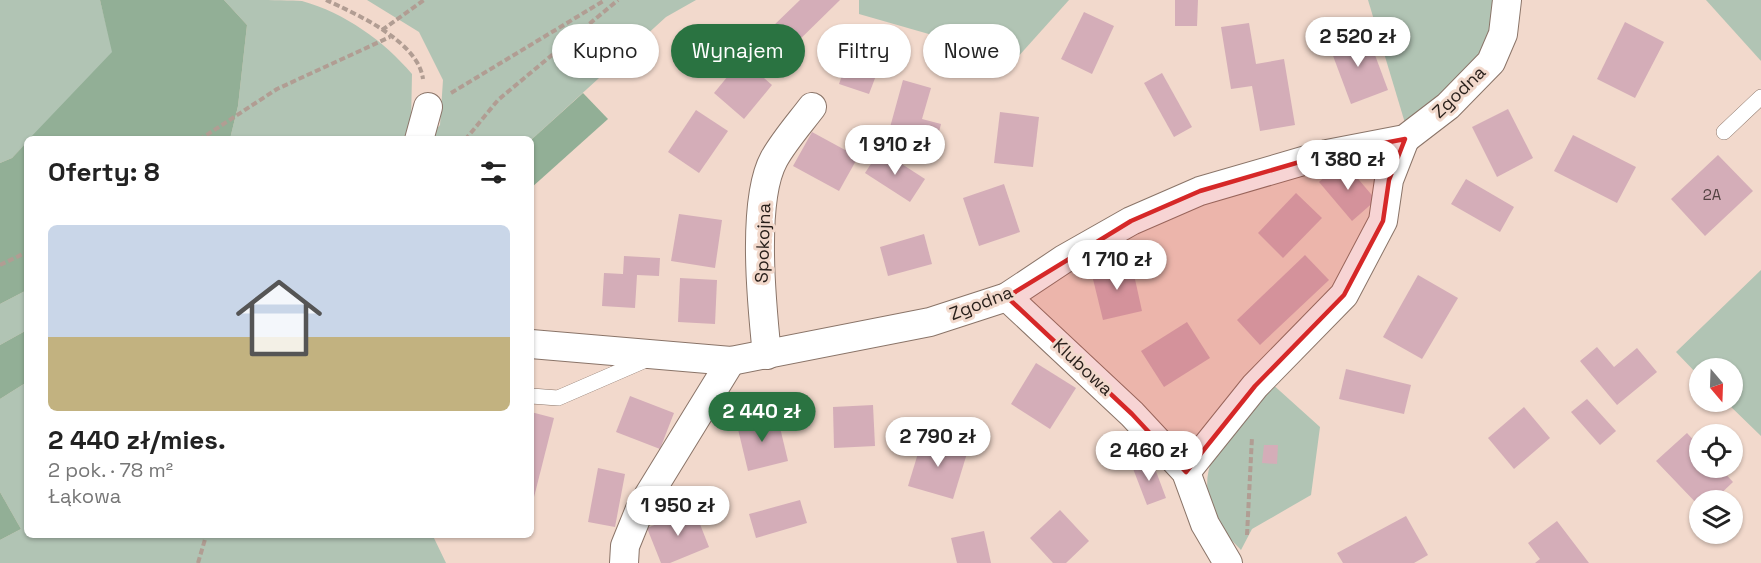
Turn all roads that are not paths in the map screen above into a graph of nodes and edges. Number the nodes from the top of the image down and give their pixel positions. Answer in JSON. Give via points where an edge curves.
{"nodes":[{"id":1,"x":1507,"y":0,"type":"edge"},
{"id":2,"x":1761,"y":97,"type":"edge"},
{"id":3,"x":428,"y":107,"type":"road end"},
{"id":4,"x":812,"y":107,"type":"dead end"},
{"id":5,"x":1724,"y":132,"type":"dead end"},
{"id":6,"x":420,"y":136,"type":"edge"},
{"id":7,"x":1405,"y":139,"type":"junction"},
{"id":8,"x":1007,"y":297,"type":"junction"},
{"id":9,"x":534,"y":344,"type":"edge"},
{"id":10,"x":657,"y":355,"type":"junction"},
{"id":11,"x":767,"y":356,"type":"junction"},
{"id":12,"x":731,"y":361,"type":"junction"},
{"id":13,"x":534,"y":396,"type":"edge"},
{"id":14,"x":1186,"y":472,"type":"junction"},
{"id":15,"x":624,"y":563,"type":"edge"},
{"id":16,"x":1228,"y":563,"type":"edge"}],
"edges":[{"from":1,"to":7,"type":"street","name":"Zgodna","via":[[1503,34],[1491,62],[1448,106]]},
{"from":2,"to":5,"type":"lane"},
{"from":3,"to":6,"type":"street"},
{"from":4,"to":11,"type":"street","name":"Spokojna","via":[[773,161],[763,199],[761,287]]},
{"from":7,"to":8,"type":"street","name":"Zgodna","via":[[1327,154],[1200,191],[1122,227]]},
{"from":7,"to":14,"type":"street","via":[[1389,180],[1383,221],[1344,295],[1255,386]]},
{"from":8,"to":11,"type":"street","name":"Zgodna","via":[[930,322]]},
{"from":8,"to":14,"type":"street","name":"Klubowa","via":[[1132,414]]},
{"from":9,"to":10,"type":"street","name":"Zgodna"},
{"from":10,"to":12,"type":"street","name":"Zgodna"},
{"from":10,"to":13,"type":"lane","via":[[558,398]]},
{"from":11,"to":12,"type":"street","name":"Zgodna"},
{"from":12,"to":15,"type":"street","via":[[640,509],[625,546]]},
{"from":14,"to":16,"type":"street","name":"Klubowa","via":[[1205,524]]}]}
